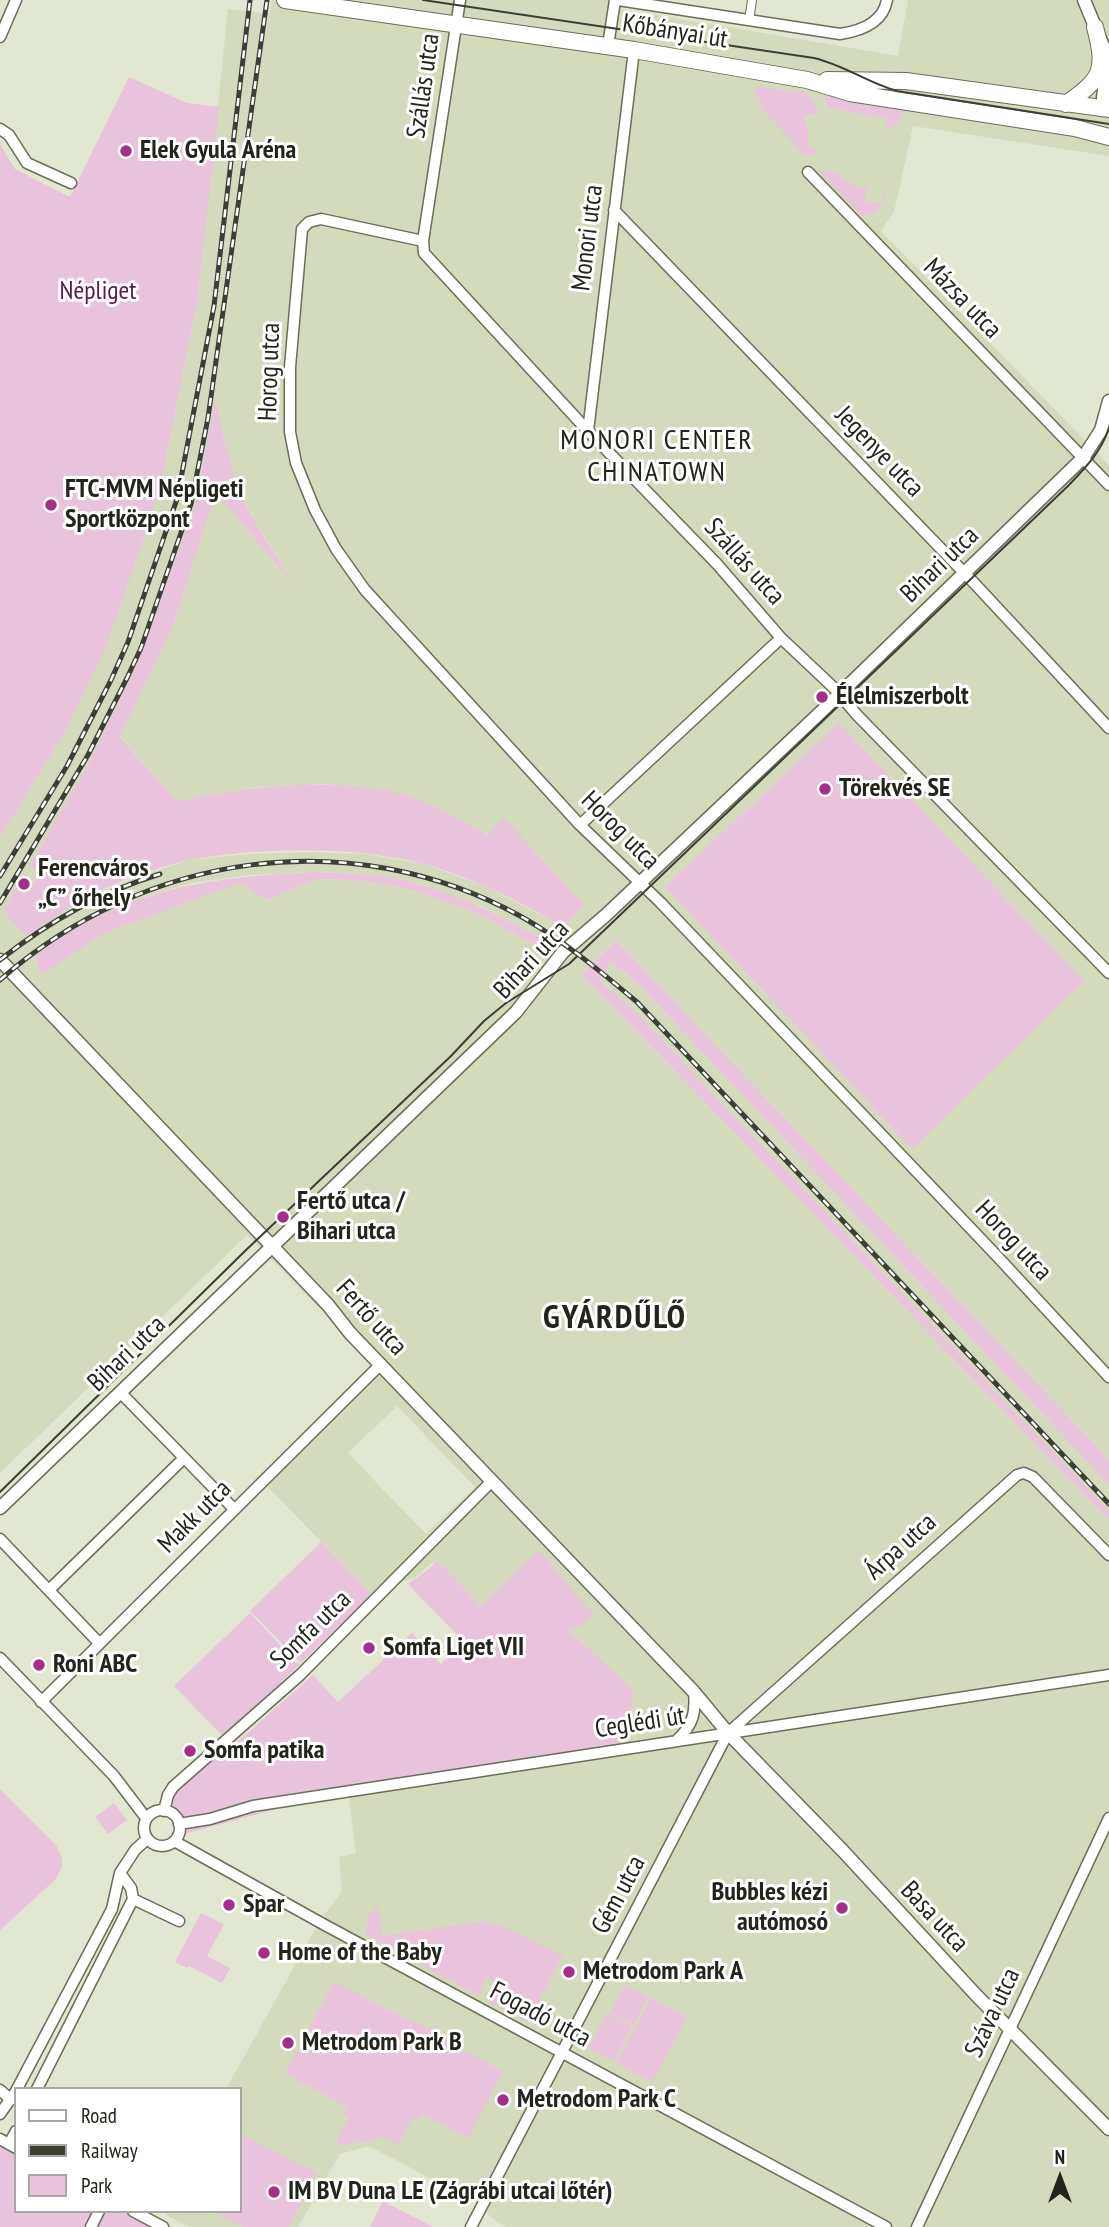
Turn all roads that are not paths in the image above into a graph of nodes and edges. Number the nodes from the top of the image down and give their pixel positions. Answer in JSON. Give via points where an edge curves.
{"nodes":[{"id":1,"x":16,"y":0,"type":"edge"},
{"id":2,"x":285,"y":0,"type":"edge"},
{"id":3,"x":460,"y":0,"type":"edge"},
{"id":4,"x":616,"y":0,"type":"edge"},
{"id":5,"x":752,"y":0,"type":"edge"},
{"id":6,"x":887,"y":0,"type":"edge"},
{"id":7,"x":1085,"y":0,"type":"edge"},
{"id":8,"x":749,"y":21,"type":"junction"},
{"id":9,"x":456,"y":23,"type":"junction"},
{"id":10,"x":1102,"y":31,"type":"edge"},
{"id":11,"x":0,"y":37,"type":"edge"},
{"id":12,"x":608,"y":46,"type":"junction"},
{"id":13,"x":634,"y":50,"type":"junction"},
{"id":14,"x":807,"y":80,"type":"junction"},
{"id":15,"x":1066,"y":104,"type":"junction"},
{"id":16,"x":1108,"y":110,"type":"edge"},
{"id":17,"x":1075,"y":128,"type":"junction"},
{"id":18,"x":0,"y":129,"type":"edge"},
{"id":19,"x":1109,"y":137,"type":"edge"},
{"id":20,"x":808,"y":172,"type":"dead end"},
{"id":21,"x":71,"y":183,"type":"dead end"},
{"id":22,"x":614,"y":210,"type":"junction"},
{"id":23,"x":423,"y":241,"type":"junction"},
{"id":24,"x":1109,"y":401,"type":"edge"},
{"id":25,"x":588,"y":431,"type":"junction"},
{"id":26,"x":1083,"y":458,"type":"junction"},
{"id":27,"x":1109,"y":485,"type":"edge"},
{"id":28,"x":964,"y":573,"type":"junction"},
{"id":29,"x":781,"y":638,"type":"junction"},
{"id":30,"x":838,"y":694,"type":"junction"},
{"id":31,"x":1109,"y":728,"type":"edge"},
{"id":32,"x":580,"y":825,"type":"junction"},
{"id":33,"x":640,"y":882,"type":"junction"},
{"id":34,"x":0,"y":960,"type":"edge"},
{"id":35,"x":1109,"y":973,"type":"edge"},
{"id":36,"x":273,"y":1247,"type":"junction"},
{"id":37,"x":381,"y":1364,"type":"junction"},
{"id":38,"x":1109,"y":1377,"type":"edge"},
{"id":39,"x":120,"y":1392,"type":"junction"},
{"id":40,"x":184,"y":1458,"type":"junction"},
{"id":41,"x":492,"y":1481,"type":"junction"},
{"id":42,"x":0,"y":1508,"type":"edge"},
{"id":43,"x":234,"y":1509,"type":"junction"},
{"id":44,"x":0,"y":1539,"type":"edge"},
{"id":45,"x":1109,"y":1555,"type":"edge"},
{"id":46,"x":49,"y":1590,"type":"junction"},
{"id":47,"x":99,"y":1643,"type":"junction"},
{"id":48,"x":0,"y":1658,"type":"edge"},
{"id":49,"x":1109,"y":1675,"type":"edge"},
{"id":50,"x":694,"y":1692,"type":"junction"},
{"id":51,"x":41,"y":1702,"type":"junction"},
{"id":52,"x":729,"y":1733,"type":"junction"},
{"id":53,"x":677,"y":1740,"type":"junction"},
{"id":54,"x":164,"y":1811,"type":"junction"},
{"id":55,"x":146,"y":1818,"type":"junction"},
{"id":56,"x":1109,"y":1818,"type":"edge"},
{"id":57,"x":179,"y":1824,"type":"junction"},
{"id":58,"x":147,"y":1839,"type":"junction"},
{"id":59,"x":174,"y":1841,"type":"junction"},
{"id":60,"x":120,"y":1873,"type":"junction"},
{"id":61,"x":133,"y":1899,"type":"junction"},
{"id":62,"x":179,"y":1921,"type":"dead end"},
{"id":63,"x":1010,"y":2030,"type":"junction"},
{"id":64,"x":562,"y":2052,"type":"junction"},
{"id":65,"x":17,"y":2087,"type":"edge"},
{"id":66,"x":38,"y":2087,"type":"edge"},
{"id":67,"x":0,"y":2090,"type":"edge"},
{"id":68,"x":14,"y":2093,"type":"edge"},
{"id":69,"x":0,"y":2114,"type":"edge"},
{"id":70,"x":1109,"y":2129,"type":"edge"},
{"id":71,"x":137,"y":2213,"type":"edge"},
{"id":72,"x":163,"y":2227,"type":"edge"},
{"id":73,"x":471,"y":2227,"type":"edge"},
{"id":74,"x":886,"y":2227,"type":"edge"},
{"id":75,"x":917,"y":2227,"type":"edge"}],
"edges":[{"from":1,"to":11,"type":"street"},
{"from":2,"to":9,"type":"main road","name":"Kőbányai út"},
{"from":3,"to":9,"type":"street","name":"Szállás utca"},
{"from":4,"to":8,"type":"street","name":"Kőbányai út"},
{"from":4,"to":12,"type":"street"},
{"from":5,"to":8,"type":"street"},
{"from":6,"to":8,"type":"street","name":"Kőbányai út","via":[[881,16],[854,32]]},
{"from":7,"to":10,"type":"street"},
{"from":9,"to":12,"type":"main road","name":"Kőbányai út"},
{"from":9,"to":23,"type":"street","name":"Szállás utca"},
{"from":10,"to":15,"type":"main road","via":[[1101,66],[1086,89]]},
{"from":10,"to":16,"type":"street","via":[[1108,58],[1103,98]]},
{"from":12,"to":13,"type":"main road","name":"Kőbányai út"},
{"from":13,"to":14,"type":"main road","name":"Kőbányai út"},
{"from":13,"to":22,"type":"street","name":"Monori utca"},
{"from":14,"to":15,"type":"main road","name":"Kőbányai út","via":[[906,81]]},
{"from":14,"to":17,"type":"main road","name":"Kőbányai út","via":[[850,93]]},
{"from":15,"to":16,"type":"main road","name":"Kőbányai út"},
{"from":16,"to":17,"type":"main road"},
{"from":17,"to":19,"type":"main road","name":"Kőbányai út"},
{"from":18,"to":21,"type":"street","via":[[27,163]]},
{"from":20,"to":26,"type":"street","name":"Mázsa utca"},
{"from":22,"to":25,"type":"street","name":"Monori utca"},
{"from":22,"to":28,"type":"street","name":"Jegenye utca"},
{"from":23,"to":25,"type":"street","name":"Szállás utca","via":[[424,253]]},
{"from":23,"to":32,"type":"street","name":"Horog utca","via":[[321,219],[302,229],[290,367],[289,422],[296,463],[336,549],[365,590]]},
{"from":24,"to":26,"type":"street","name":"Bihari utca","via":[[1101,430]]},
{"from":25,"to":29,"type":"street","name":"Szállás utca","via":[[717,564]]},
{"from":26,"to":27,"type":"street","name":"Mázsa utca"},
{"from":26,"to":28,"type":"street","name":"Bihari utca"},
{"from":28,"to":30,"type":"street","name":"Bihari utca"},
{"from":28,"to":31,"type":"street","name":"Jegenye utca"},
{"from":29,"to":30,"type":"street","name":"Szállás utca"},
{"from":29,"to":32,"type":"street"},
{"from":30,"to":33,"type":"street","name":"Bihari utca"},
{"from":30,"to":35,"type":"street","name":"Szállás utca"},
{"from":32,"to":33,"type":"street","name":"Horog utca"},
{"from":33,"to":36,"type":"street","name":"Bihari utca","via":[[563,952],[516,1012]]},
{"from":33,"to":38,"type":"street","name":"Horog utca"},
{"from":34,"to":36,"type":"street","name":"Fertő utca"},
{"from":36,"to":37,"type":"street","name":"Fertő utca"},
{"from":36,"to":39,"type":"street","name":"Bihari utca"},
{"from":37,"to":41,"type":"street","name":"Fertő utca"},
{"from":37,"to":43,"type":"street","name":"Makk utca"},
{"from":39,"to":40,"type":"street"},
{"from":39,"to":42,"type":"street","name":"Bihari utca"},
{"from":40,"to":43,"type":"street"},
{"from":40,"to":46,"type":"street"},
{"from":41,"to":50,"type":"street","name":"Fertő utca"},
{"from":41,"to":54,"type":"street","name":"Somfa utca","via":[[300,1675],[173,1787]]},
{"from":43,"to":47,"type":"street","name":"Makk utca"},
{"from":44,"to":46,"type":"street"},
{"from":45,"to":52,"type":"street","name":"Árpa utca","via":[[1033,1476],[1024,1473],[1012,1478]]},
{"from":46,"to":47,"type":"street"},
{"from":47,"to":51,"type":"street","name":"Makk utca"},
{"from":48,"to":51,"type":"street"},
{"from":49,"to":52,"type":"street","name":"Ceglédi út"},
{"from":50,"to":52,"type":"street","name":"Basa utca"},
{"from":50,"to":53,"type":"street","via":[[694,1715]]},
{"from":51,"to":55,"type":"street","via":[[114,1776]]},
{"from":52,"to":53,"type":"street","name":"Ceglédi út"},
{"from":52,"to":63,"type":"street","name":"Basa utca"},
{"from":52,"to":64,"type":"street","name":"Gém utca"},
{"from":53,"to":57,"type":"street","name":"Ceglédi út","via":[[253,1806]]},
{"from":54,"to":55,"type":"street"},
{"from":54,"to":57,"type":"street","via":[[174,1815]]},
{"from":55,"to":58,"type":"street"},
{"from":56,"to":63,"type":"street","name":"Száva utca"},
{"from":57,"to":59,"type":"street"},
{"from":58,"to":59,"type":"street","via":[[156,1846]]},
{"from":58,"to":60,"type":"street"},
{"from":59,"to":64,"type":"street","name":"Fogadó utca"},
{"from":60,"to":61,"type":"street"},
{"from":60,"to":65,"type":"street","via":[[112,1909]]},
{"from":61,"to":62,"type":"street"},
{"from":61,"to":66,"type":"street"},
{"from":63,"to":70,"type":"street","name":"Basa utca"},
{"from":63,"to":75,"type":"street","name":"Száva utca"},
{"from":64,"to":73,"type":"street","name":"Gém utca"},
{"from":64,"to":74,"type":"street","name":"Fogadó utca"},
{"from":67,"to":68,"type":"street"},
{"from":68,"to":69,"type":"street"},
{"from":71,"to":72,"type":"street"}]}
